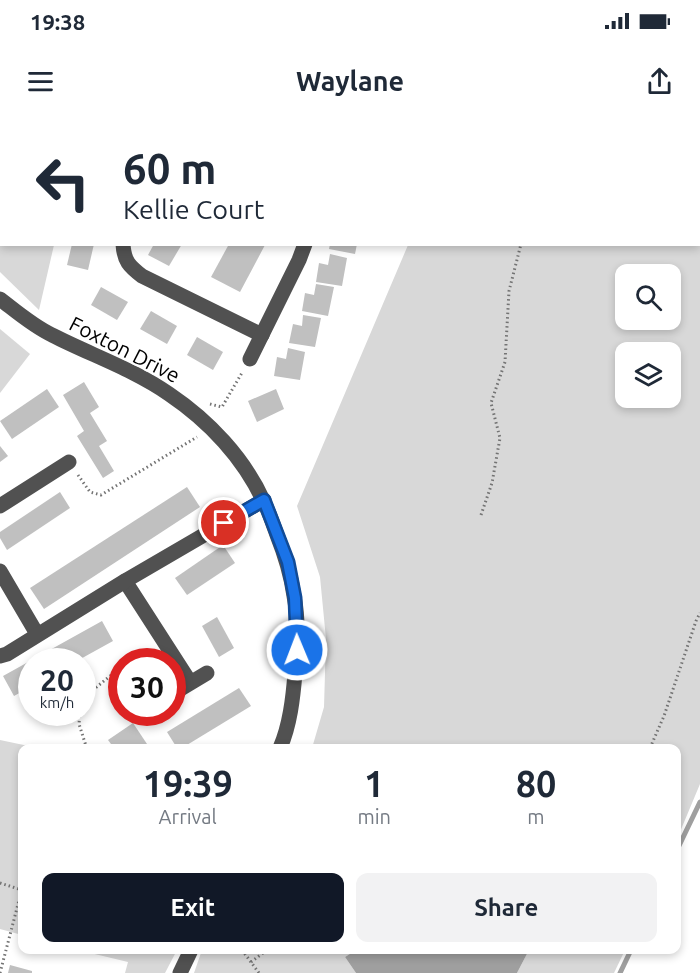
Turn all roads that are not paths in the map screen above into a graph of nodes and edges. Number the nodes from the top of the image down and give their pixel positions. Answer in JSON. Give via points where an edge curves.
{"nodes":[{"id":1,"x":123,"y":246,"type":"edge"},
{"id":2,"x":304,"y":246,"type":"edge"},
{"id":3,"x":0,"y":299,"type":"edge"},
{"id":4,"x":262,"y":335,"type":"junction"},
{"id":5,"x":250,"y":359,"type":"road end"},
{"id":6,"x":69,"y":462,"type":"road end"},
{"id":7,"x":264,"y":500,"type":"junction"},
{"id":8,"x":0,"y":506,"type":"edge"},
{"id":9,"x":0,"y":571,"type":"edge"},
{"id":10,"x":125,"y":581,"type":"junction"},
{"id":11,"x":37,"y":634,"type":"junction"},
{"id":12,"x":0,"y":656,"type":"edge"},
{"id":13,"x":207,"y":673,"type":"dead end"},
{"id":14,"x":190,"y":682,"type":"junction"},
{"id":15,"x":186,"y":685,"type":"edge"},
{"id":16,"x":282,"y":744,"type":"edge"},
{"id":17,"x":189,"y":954,"type":"edge"},
{"id":18,"x":180,"y":973,"type":"edge"}],
"edges":[{"from":1,"to":4,"type":"street","via":[[127,262],[141,276]]},
{"from":2,"to":4,"type":"street"},
{"from":3,"to":7,"type":"street","name":"Foxton Drive","via":[[51,335],[137,374],[196,413],[243,465]]},
{"from":4,"to":5,"type":"street"},
{"from":6,"to":8,"type":"street"},
{"from":7,"to":10,"type":"street"},
{"from":7,"to":16,"type":"street","name":"Foxton Drive","via":[[288,562],[295,598],[294,686]]},
{"from":9,"to":11,"type":"street"},
{"from":10,"to":11,"type":"street"},
{"from":10,"to":14,"type":"street"},
{"from":11,"to":12,"type":"street"},
{"from":13,"to":14,"type":"street"},
{"from":14,"to":15,"type":"street"},
{"from":17,"to":18,"type":"street"}]}
